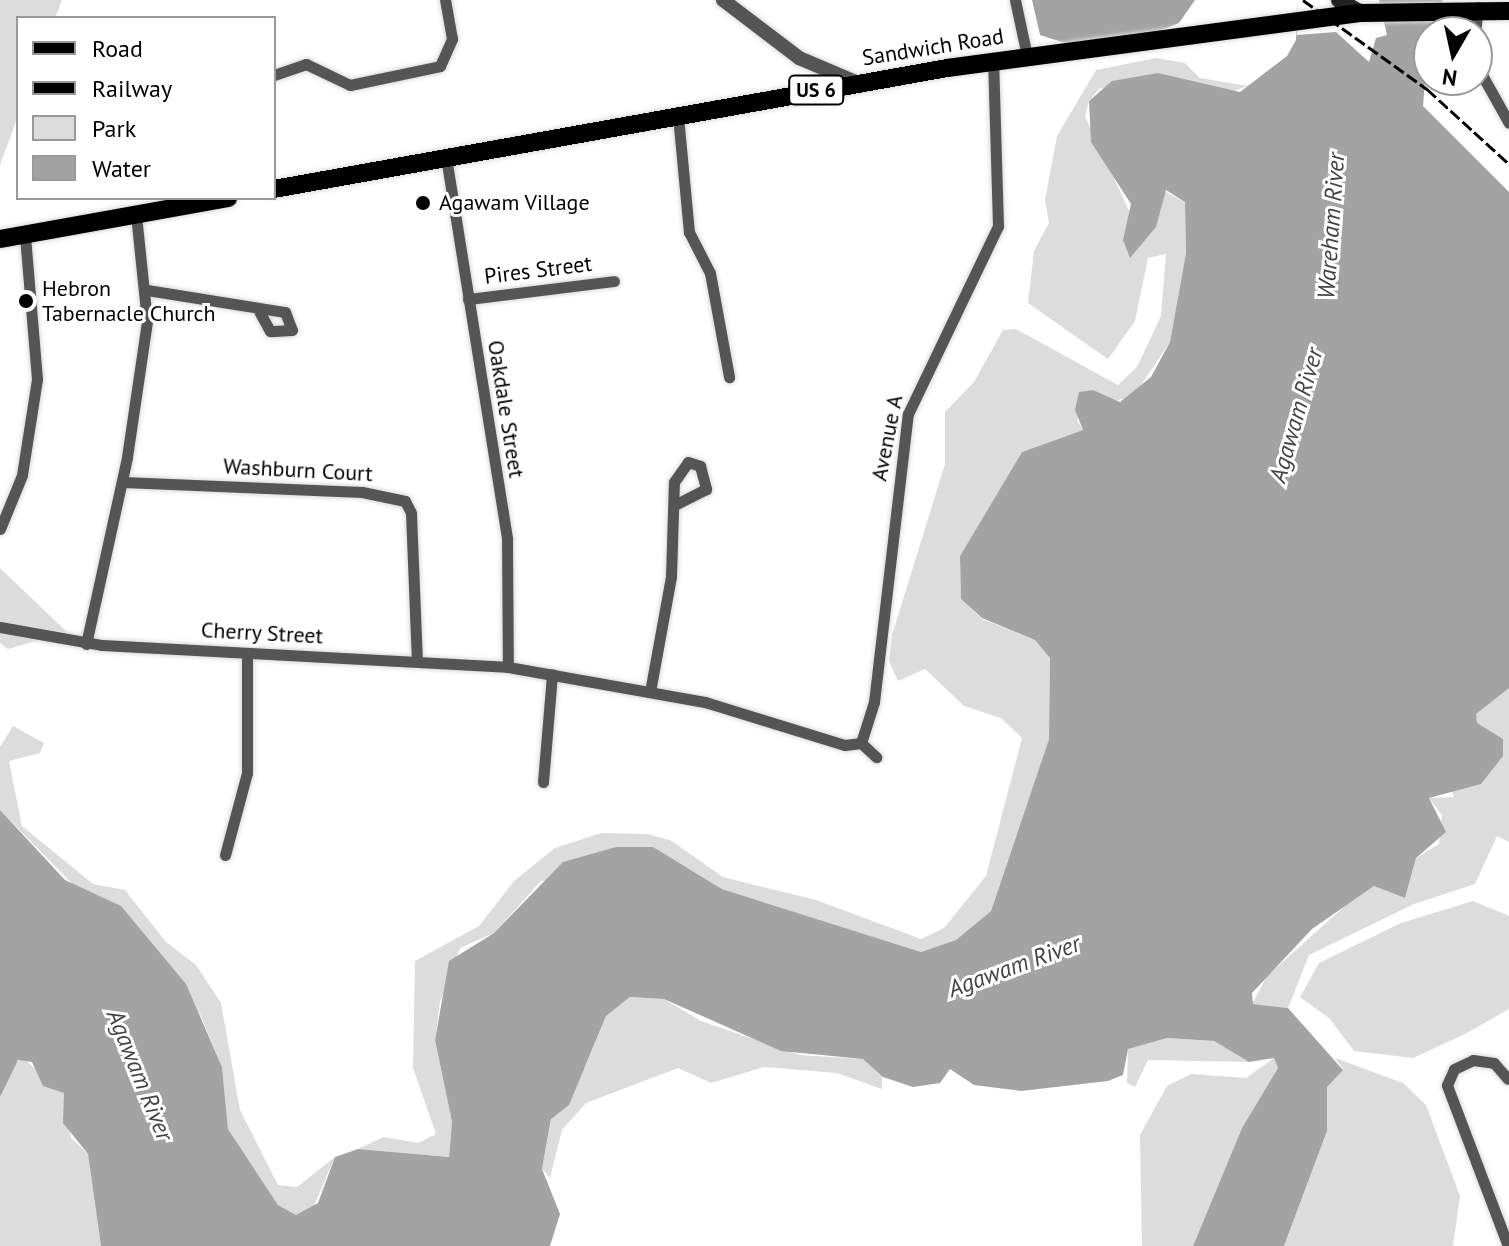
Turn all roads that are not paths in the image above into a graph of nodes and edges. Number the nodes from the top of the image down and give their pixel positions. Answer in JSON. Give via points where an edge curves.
{"nodes":[{"id":1,"x":445,"y":0,"type":"edge"},
{"id":2,"x":723,"y":0,"type":"edge"},
{"id":3,"x":1015,"y":0,"type":"edge"},
{"id":4,"x":1339,"y":0,"type":"edge"},
{"id":5,"x":1478,"y":7,"type":"junction"},
{"id":6,"x":1509,"y":11,"type":"edge"},
{"id":7,"x":1369,"y":13,"type":"junction"},
{"id":8,"x":1477,"y":16,"type":"edge"},
{"id":9,"x":1027,"y":56,"type":"junction"},
{"id":10,"x":993,"y":61,"type":"junction"},
{"id":11,"x":276,"y":74,"type":"edge"},
{"id":12,"x":858,"y":83,"type":"junction"},
{"id":13,"x":1493,"y":94,"type":"edge"},
{"id":14,"x":678,"y":116,"type":"junction"},
{"id":15,"x":1509,"y":123,"type":"edge"},
{"id":16,"x":446,"y":157,"type":"junction"},
{"id":17,"x":276,"y":189,"type":"edge"},
{"id":18,"x":217,"y":200,"type":"edge"},
{"id":19,"x":136,"y":215,"type":"junction"},
{"id":20,"x":25,"y":235,"type":"junction"},
{"id":21,"x":0,"y":239,"type":"edge"},
{"id":22,"x":614,"y":281,"type":"dead end"},
{"id":23,"x":147,"y":290,"type":"junction"},
{"id":24,"x":468,"y":299,"type":"junction"},
{"id":25,"x":260,"y":313,"type":"dead end"},
{"id":26,"x":729,"y":377,"type":"dead end"},
{"id":27,"x":123,"y":482,"type":"junction"},
{"id":28,"x":675,"y":505,"type":"dead end"},
{"id":29,"x":0,"y":529,"type":"edge"},
{"id":30,"x":0,"y":627,"type":"edge"},
{"id":31,"x":86,"y":644,"type":"junction"},
{"id":32,"x":247,"y":655,"type":"junction"},
{"id":33,"x":417,"y":661,"type":"junction"},
{"id":34,"x":508,"y":667,"type":"junction"},
{"id":35,"x":552,"y":674,"type":"junction"},
{"id":36,"x":650,"y":692,"type":"junction"},
{"id":37,"x":861,"y":743,"type":"junction"},
{"id":38,"x":876,"y":757,"type":"dead end"},
{"id":39,"x":543,"y":782,"type":"dead end"},
{"id":40,"x":225,"y":855,"type":"dead end"},
{"id":41,"x":1508,"y":1079,"type":"edge"},
{"id":42,"x":1508,"y":1246,"type":"edge"}],
"edges":[{"from":1,"to":11,"type":"street","via":[[452,39],[440,66],[350,85],[306,64]]},
{"from":2,"to":12,"type":"street","via":[[787,51]]},
{"from":3,"to":9,"type":"street"},
{"from":4,"to":7,"type":"main road"},
{"from":5,"to":6,"type":"main road","name":"Sandwich Road","number":"US 6"},
{"from":5,"to":7,"type":"main road","name":"Sandwich Road","number":"US 6"},
{"from":5,"to":8,"type":"street"},
{"from":7,"to":9,"type":"main road","name":"Sandwich Road","number":"US 6"},
{"from":9,"to":10,"type":"main road","name":"Sandwich Road","number":"US 6"},
{"from":10,"to":12,"type":"main road","name":"Sandwich Road","number":"US 6"},
{"from":10,"to":37,"type":"street","name":"Avenue A","via":[[998,226],[908,414],[874,702]]},
{"from":12,"to":14,"type":"main road","name":"Sandwich Road","number":"US 6"},
{"from":13,"to":15,"type":"street"},
{"from":14,"to":16,"type":"main road","name":"Sandwich Road","number":"US 6"},
{"from":14,"to":26,"type":"street","via":[[686,213],[710,273]]},
{"from":16,"to":17,"type":"main road","name":"Sandwich Road","number":"US 6"},
{"from":16,"to":24,"type":"street","name":"Oakdale Street"},
{"from":18,"to":19,"type":"main road"},
{"from":19,"to":20,"type":"main road"},
{"from":19,"to":23,"type":"street"},
{"from":20,"to":21,"type":"main road"},
{"from":20,"to":29,"type":"street","via":[[37,379],[22,475]]},
{"from":22,"to":24,"type":"street","name":"Pires Street"},
{"from":23,"to":25,"type":"street","via":[[233,301]]},
{"from":23,"to":27,"type":"street"},
{"from":24,"to":34,"type":"street","name":"Oakdale Street","via":[[507,539]]},
{"from":27,"to":31,"type":"street"},
{"from":27,"to":33,"type":"street","name":"Washburn Court","via":[[374,493],[405,501],[411,513]]},
{"from":28,"to":36,"type":"street","via":[[671,576]]},
{"from":30,"to":31,"type":"street","name":"Cherry Street"},
{"from":31,"to":32,"type":"street","name":"Cherry Street"},
{"from":32,"to":33,"type":"street","name":"Cherry Street"},
{"from":32,"to":40,"type":"street","via":[[247,773]]},
{"from":33,"to":34,"type":"street","name":"Cherry Street"},
{"from":34,"to":35,"type":"street","name":"Cherry Street"},
{"from":35,"to":36,"type":"street","name":"Cherry Street"},
{"from":35,"to":39,"type":"street"},
{"from":36,"to":37,"type":"street","name":"Cherry Street"},
{"from":37,"to":38,"type":"street"},
{"from":41,"to":42,"type":"street","via":[[1494,1063],[1473,1060],[1454,1069],[1447,1085]]}]}
